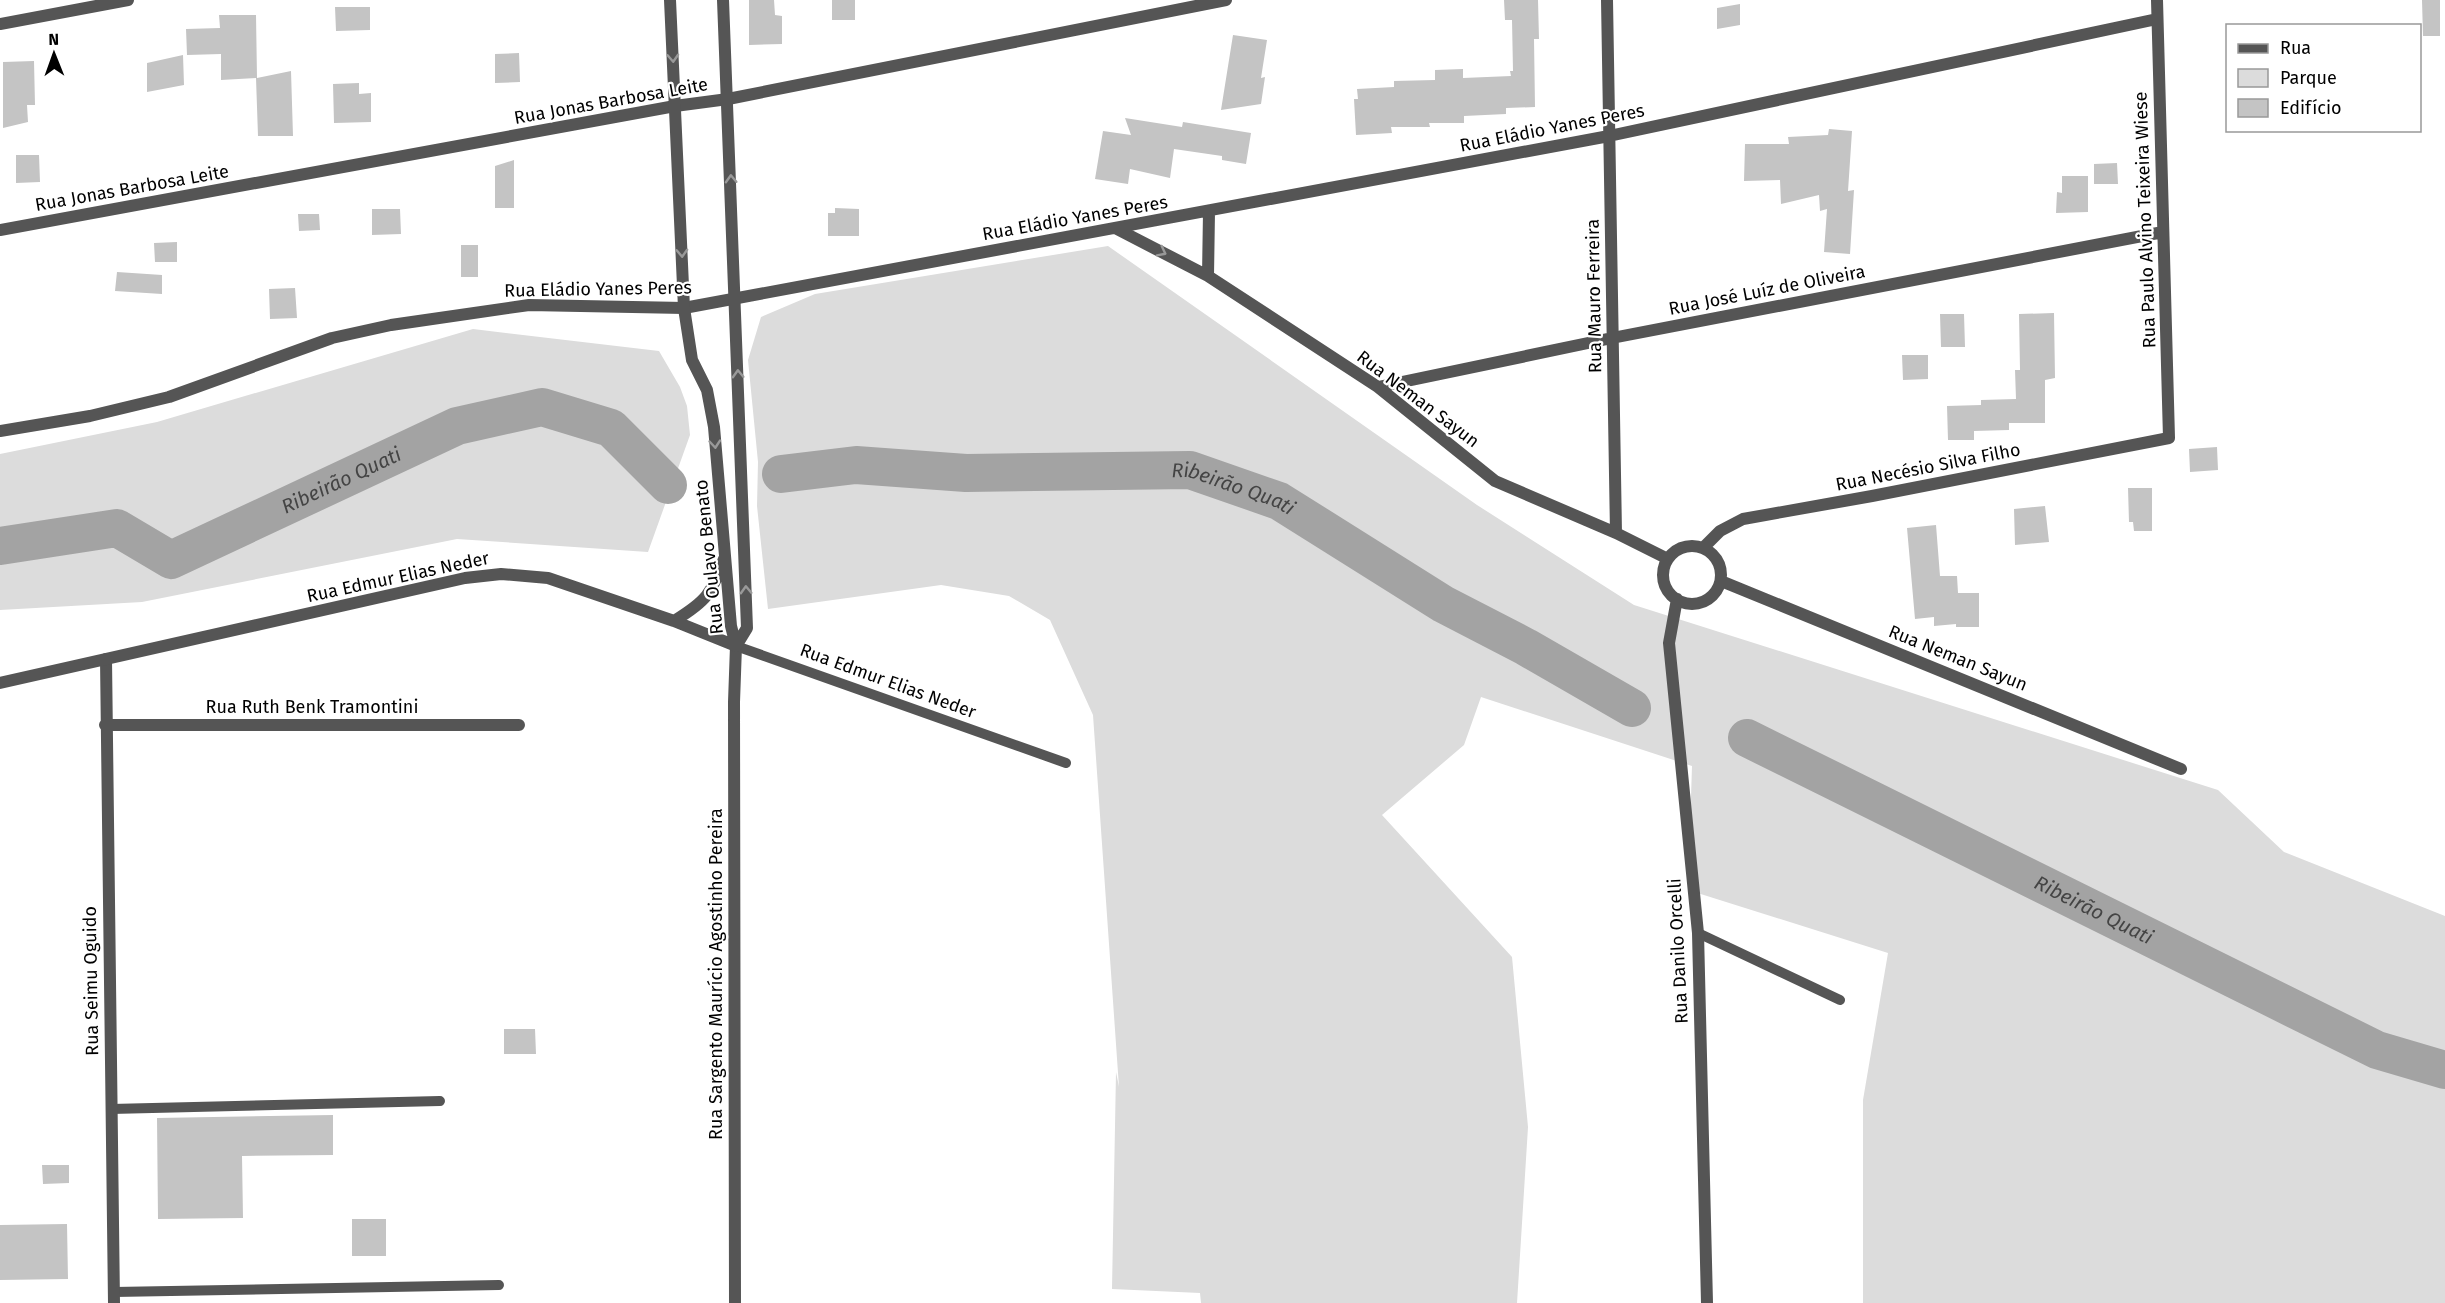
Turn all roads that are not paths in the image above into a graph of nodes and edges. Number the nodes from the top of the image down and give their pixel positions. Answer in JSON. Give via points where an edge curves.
{"nodes":[{"id":1,"x":128,"y":0,"type":"edge"},
{"id":2,"x":670,"y":0,"type":"edge"},
{"id":3,"x":723,"y":0,"type":"edge"},
{"id":4,"x":1226,"y":0,"type":"edge"},
{"id":5,"x":1607,"y":0,"type":"edge"},
{"id":6,"x":2157,"y":0,"type":"edge"},
{"id":7,"x":2157,"y":19,"type":"junction"},
{"id":8,"x":0,"y":24,"type":"edge"},
{"id":9,"x":728,"y":99,"type":"junction"},
{"id":10,"x":675,"y":106,"type":"junction"},
{"id":11,"x":1609,"y":136,"type":"junction"},
{"id":12,"x":1209,"y":212,"type":"junction"},
{"id":13,"x":1117,"y":229,"type":"junction"},
{"id":14,"x":0,"y":230,"type":"edge"},
{"id":15,"x":2163,"y":232,"type":"junction"},
{"id":16,"x":1208,"y":276,"type":"junction"},
{"id":17,"x":736,"y":298,"type":"junction"},
{"id":18,"x":684,"y":308,"type":"junction"},
{"id":19,"x":1612,"y":338,"type":"junction"},
{"id":20,"x":1378,"y":387,"type":"junction"},
{"id":21,"x":0,"y":431,"type":"edge"},
{"id":22,"x":2169,"y":438,"type":"joint"},
{"id":23,"x":1616,"y":533,"type":"junction"},
{"id":24,"x":1703,"y":548,"type":"junction"},
{"id":25,"x":725,"y":555,"type":"junction"},
{"id":26,"x":1668,"y":559,"type":"junction"},
{"id":27,"x":1721,"y":581,"type":"junction"},
{"id":28,"x":1677,"y":599,"type":"junction"},
{"id":29,"x":674,"y":621,"type":"junction"},
{"id":30,"x":736,"y":646,"type":"junction"},
{"id":31,"x":106,"y":659,"type":"junction"},
{"id":32,"x":0,"y":683,"type":"edge"},
{"id":33,"x":105,"y":725,"type":"junction"},
{"id":34,"x":519,"y":725,"type":"dead end"},
{"id":35,"x":1066,"y":763,"type":"dead end"},
{"id":36,"x":2181,"y":769,"type":"dead end"},
{"id":37,"x":1698,"y":933,"type":"junction"},
{"id":38,"x":1840,"y":1000,"type":"dead end"},
{"id":39,"x":440,"y":1101,"type":"dead end"},
{"id":40,"x":111,"y":1110,"type":"junction"},
{"id":41,"x":499,"y":1285,"type":"dead end"},
{"id":42,"x":114,"y":1298,"type":"edge"},
{"id":43,"x":735,"y":1303,"type":"edge"},
{"id":44,"x":1707,"y":1303,"type":"edge"}],
"edges":[{"from":1,"to":8,"type":"street"},
{"from":2,"to":10,"type":"street","name":"Rua Oulavo Benato","one_way":true},
{"from":3,"to":9,"type":"street","name":"Rua Oulavo Benato"},
{"from":4,"to":9,"type":"street","name":"Rua Jonas Barbosa Leite"},
{"from":5,"to":11,"type":"street","name":"Rua Mauro Ferreira"},
{"from":6,"to":7,"type":"street","name":"Rua Paulo Alvino Teixeira Wiese"},
{"from":7,"to":11,"type":"street","name":"Rua Eládio Yanes Peres"},
{"from":7,"to":15,"type":"street","name":"Rua Paulo Alvino Teixeira Wiese"},
{"from":9,"to":10,"type":"street","name":"Rua Jonas Barbosa Leite"},
{"from":17,"to":9,"type":"street","name":"Rua Oulavo Benato","one_way":true},
{"from":10,"to":14,"type":"street","name":"Rua Jonas Barbosa Leite"},
{"from":10,"to":18,"type":"street","name":"Rua Oulavo Benato","one_way":true},
{"from":11,"to":12,"type":"street","name":"Rua Eládio Yanes Peres"},
{"from":11,"to":19,"type":"street","name":"Rua Mauro Ferreira"},
{"from":12,"to":13,"type":"street","name":"Rua Eládio Yanes Peres"},
{"from":12,"to":16,"type":"street"},
{"from":13,"to":16,"type":"street","name":"Rua Neman Sayun","one_way":true},
{"from":13,"to":17,"type":"street","name":"Rua Eládio Yanes Peres"},
{"from":15,"to":19,"type":"street","name":"Rua José Luíz de Oliveira"},
{"from":15,"to":22,"type":"street","name":"Rua Paulo Alvino Teixeira Wiese"},
{"from":16,"to":20,"type":"street","name":"Rua Neman Sayun"},
{"from":17,"to":18,"type":"street","name":"Rua Eládio Yanes Peres"},
{"from":30,"to":17,"type":"street","name":"Rua Oulavo Benato","one_way":true,"via":[[747,628]]},
{"from":18,"to":21,"type":"street","name":"Rua Eládio Yanes Peres","via":[[529,305],[391,324],[332,338],[169,397],[90,416]]},
{"from":18,"to":25,"type":"street","name":"Rua Oulavo Benato","one_way":true,"via":[[692,360],[706,390],[714,427]]},
{"from":19,"to":20,"type":"street","name":"Rua José Luíz de Oliveira"},
{"from":19,"to":23,"type":"street","name":"Rua Mauro Ferreira"},
{"from":20,"to":23,"type":"street","name":"Rua Neman Sayun","via":[[1495,481]]},
{"from":22,"to":24,"type":"street","name":"Rua Necésio Silva Filho","via":[[1743,519],[1720,531]]},
{"from":23,"to":26,"type":"street"},
{"from":24,"to":26,"type":"street","via":[[1681,548]]},
{"from":24,"to":27,"type":"street","via":[[1719,563]]},
{"from":25,"to":29,"type":"street","via":[[702,604]]},
{"from":25,"to":30,"type":"street","name":"Rua Oulavo Benato"},
{"from":26,"to":28,"type":"street","via":[[1663,576],[1665,585]]},
{"from":27,"to":28,"type":"street","via":[[1712,597],[1704,602],[1685,603]]},
{"from":27,"to":36,"type":"street","name":"Rua Neman Sayun"},
{"from":28,"to":37,"type":"street","name":"Rua Danilo Orcelli","via":[[1669,643]]},
{"from":29,"to":30,"type":"street","name":"Rua Edmur Elias Neder"},
{"from":29,"to":31,"type":"street","name":"Rua Edmur Elias Neder","via":[[548,578],[501,574],[465,578]]},
{"from":30,"to":35,"type":"lane","name":"Rua Edmur Elias Neder"},
{"from":30,"to":43,"type":"street","name":"Rua Sargento Maurício Agostinho Pereira"},
{"from":31,"to":32,"type":"street","name":"Rua Edmur Elias Neder"},
{"from":31,"to":33,"type":"street","name":"Rua Seimu Oguido"},
{"from":33,"to":34,"type":"street","name":"Rua Ruth Benk Tramontini"},
{"from":33,"to":40,"type":"street","name":"Rua Seimu Oguido"},
{"from":37,"to":38,"type":"lane"},
{"from":37,"to":44,"type":"street","name":"Rua Danilo Orcelli"},
{"from":39,"to":40,"type":"lane"},
{"from":40,"to":42,"type":"street","name":"Rua Seimu Oguido"},
{"from":41,"to":42,"type":"lane"}]}
